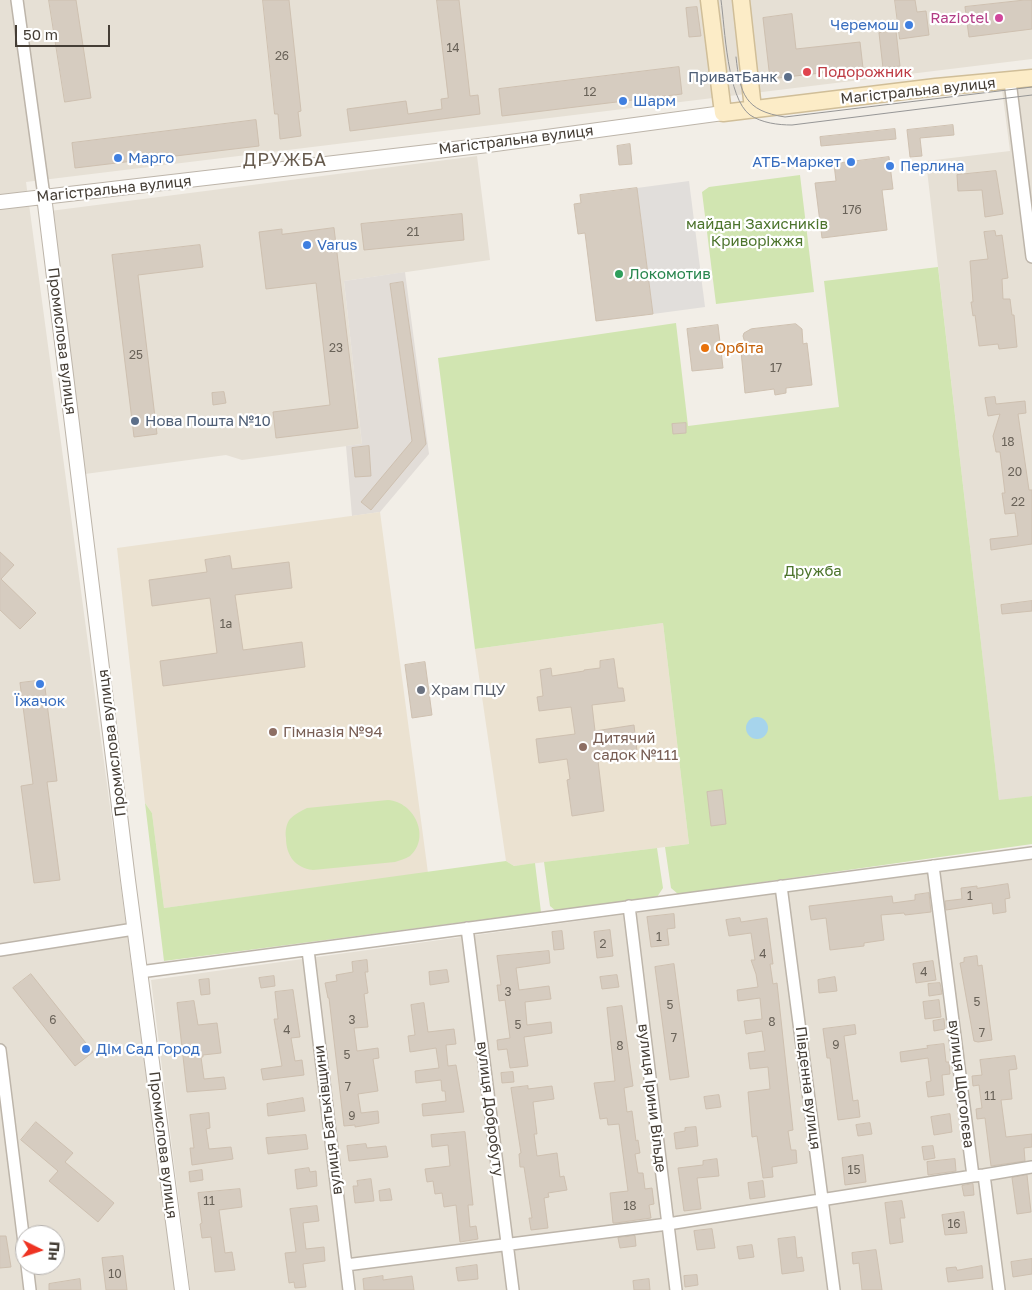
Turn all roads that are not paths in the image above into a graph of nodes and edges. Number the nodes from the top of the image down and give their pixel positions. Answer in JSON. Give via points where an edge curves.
{"nodes":[{"id":1,"x":17,"y":0,"type":"edge"},
{"id":2,"x":709,"y":0,"type":"edge"},
{"id":3,"x":741,"y":0,"type":"edge"},
{"id":4,"x":1032,"y":78,"type":"edge"},
{"id":5,"x":1010,"y":81,"type":"junction"},
{"id":6,"x":753,"y":109,"type":"junction"},
{"id":7,"x":723,"y":113,"type":"junction"},
{"id":8,"x":44,"y":196,"type":"junction"},
{"id":9,"x":0,"y":202,"type":"edge"},
{"id":10,"x":1032,"y":258,"type":"edge"},
{"id":11,"x":1032,"y":852,"type":"edge"},
{"id":12,"x":933,"y":866,"type":"junction"},
{"id":13,"x":781,"y":886,"type":"junction"},
{"id":14,"x":629,"y":906,"type":"junction"},
{"id":15,"x":467,"y":928,"type":"junction"},
{"id":16,"x":134,"y":929,"type":"junction"},
{"id":17,"x":0,"y":950,"type":"edge"},
{"id":18,"x":308,"y":950,"type":"junction"},
{"id":19,"x":140,"y":972,"type":"junction"},
{"id":20,"x":0,"y":1050,"type":"edge"},
{"id":21,"x":1032,"y":1168,"type":"edge"},
{"id":22,"x":979,"y":1175,"type":"junction"},
{"id":23,"x":822,"y":1200,"type":"junction"},
{"id":24,"x":668,"y":1224,"type":"junction"},
{"id":25,"x":22,"y":1225,"type":"edge"},
{"id":26,"x":507,"y":1245,"type":"junction"},
{"id":27,"x":346,"y":1265,"type":"junction"},
{"id":28,"x":28,"y":1275,"type":"edge"},
{"id":29,"x":30,"y":1290,"type":"edge"},
{"id":30,"x":182,"y":1290,"type":"edge"},
{"id":31,"x":349,"y":1290,"type":"edge"},
{"id":32,"x":513,"y":1290,"type":"edge"},
{"id":33,"x":676,"y":1290,"type":"edge"},
{"id":34,"x":834,"y":1290,"type":"edge"},
{"id":35,"x":999,"y":1290,"type":"edge"}],
"edges":[{"from":1,"to":8,"type":"street"},
{"from":2,"to":7,"type":"main road"},
{"from":3,"to":6,"type":"main road"},
{"from":4,"to":5,"type":"main road","name":"Магістральна вулиця"},
{"from":5,"to":6,"type":"main road","name":"Магістральна вулиця"},
{"from":5,"to":10,"type":"street"},
{"from":6,"to":7,"type":"main road","name":"Магістральна вулиця"},
{"from":7,"to":8,"type":"street","name":"Магістральна вулиця","via":[[478,146]]},
{"from":8,"to":9,"type":"street","name":"Магістральна вулиця"},
{"from":8,"to":16,"type":"street","name":"Промислова вулиця"},
{"from":11,"to":12,"type":"street"},
{"from":12,"to":13,"type":"street"},
{"from":12,"to":22,"type":"street","name":"вулиця Щоголєва"},
{"from":13,"to":14,"type":"street"},
{"from":13,"to":23,"type":"street","name":"Південна вулиця"},
{"from":14,"to":15,"type":"street"},
{"from":14,"to":24,"type":"street","name":"вулиця Ірини Вільде"},
{"from":15,"to":18,"type":"street"},
{"from":15,"to":26,"type":"street","name":"вулиця Добробуту"},
{"from":16,"to":17,"type":"street"},
{"from":16,"to":19,"type":"street","name":"Промислова вулиця"},
{"from":18,"to":19,"type":"street"},
{"from":18,"to":27,"type":"street","name":"вулиця Батьківщини"},
{"from":19,"to":30,"type":"street","name":"Промислова вулиця"},
{"from":20,"to":25,"type":"street"},
{"from":21,"to":22,"type":"street"},
{"from":22,"to":23,"type":"street"},
{"from":22,"to":35,"type":"street","name":"вулиця Щоголєва"},
{"from":23,"to":24,"type":"street"},
{"from":23,"to":34,"type":"street","name":"Південна вулиця"},
{"from":24,"to":26,"type":"street"},
{"from":24,"to":33,"type":"street","name":"вулиця Ірини Вільде"},
{"from":26,"to":27,"type":"street"},
{"from":26,"to":32,"type":"street","name":"вулиця Добробуту"},
{"from":27,"to":31,"type":"street","name":"вулиця Батьківщини"},
{"from":28,"to":29,"type":"street"}]}
